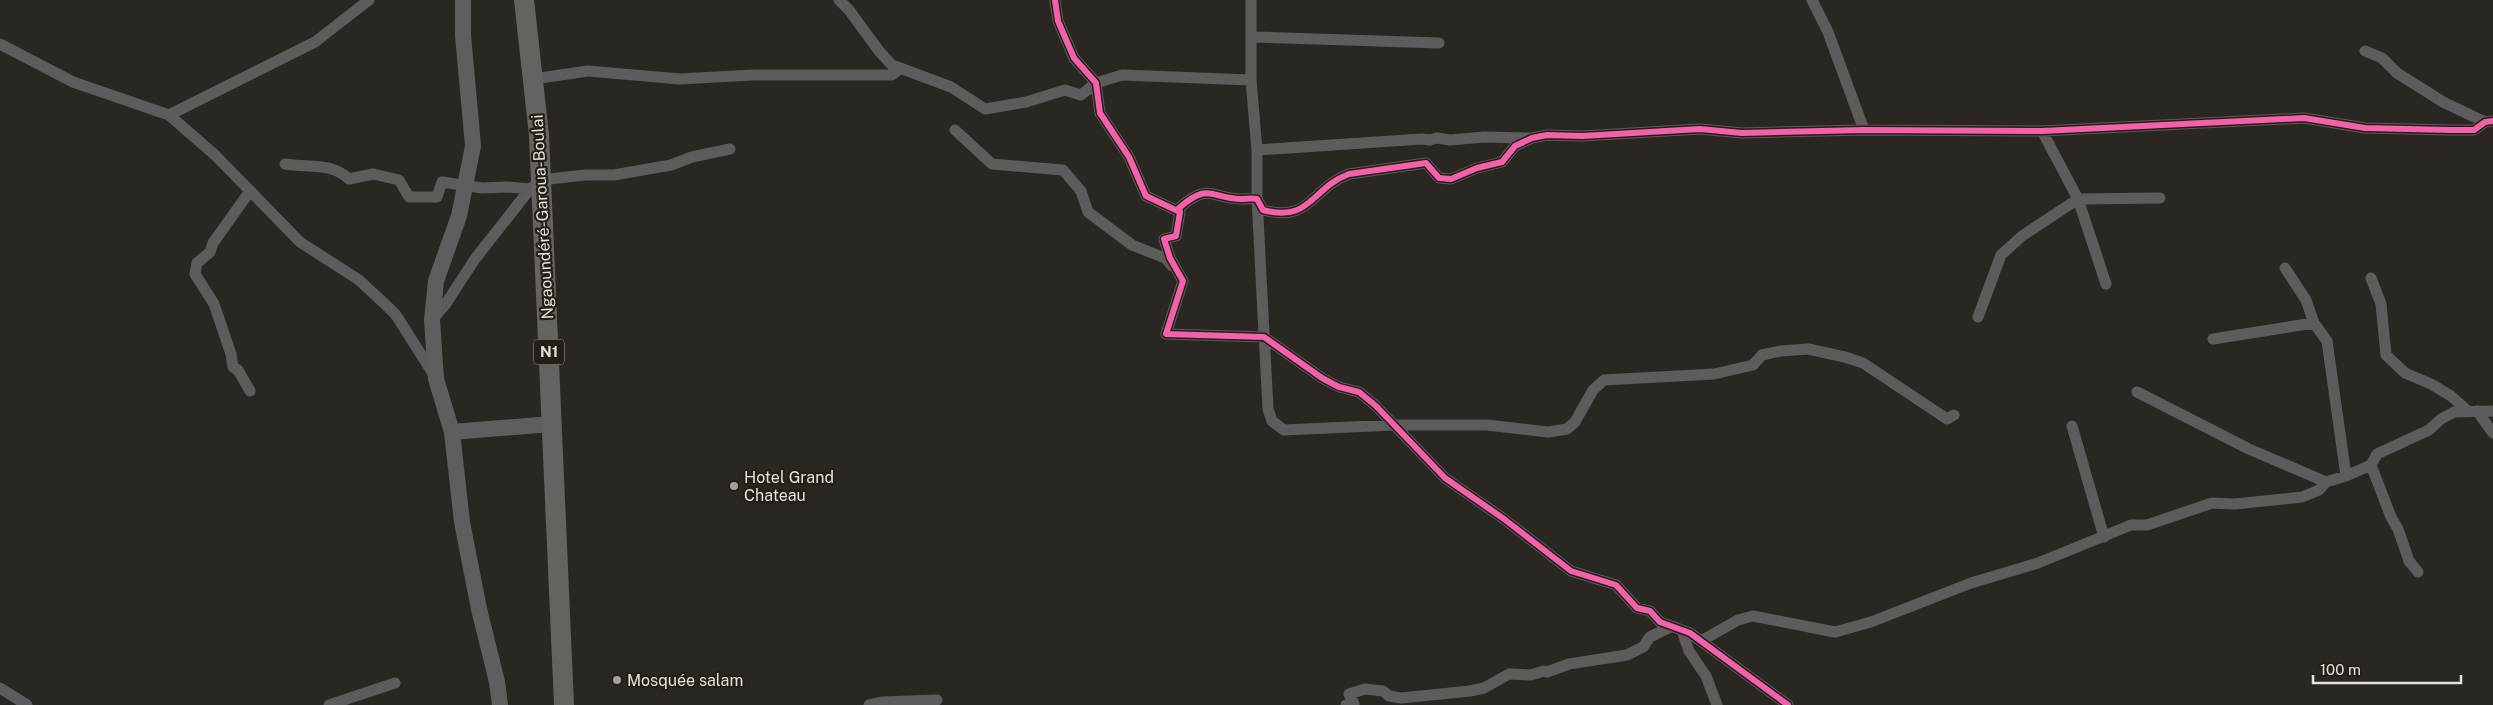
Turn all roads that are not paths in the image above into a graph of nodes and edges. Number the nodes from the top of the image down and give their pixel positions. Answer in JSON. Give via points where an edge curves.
{"nodes":[{"id":1,"x":464,"y":0,"type":"edge"},
{"id":2,"x":524,"y":0,"type":"edge"},
{"id":3,"x":839,"y":0,"type":"edge"},
{"id":4,"x":1055,"y":0,"type":"edge"},
{"id":5,"x":1252,"y":0,"type":"edge"},
{"id":6,"x":1812,"y":0,"type":"edge"},
{"id":7,"x":367,"y":1,"type":"edge"},
{"id":8,"x":1253,"y":37,"type":"junction"},
{"id":9,"x":1439,"y":43,"type":"dead end"},
{"id":10,"x":0,"y":44,"type":"edge"},
{"id":11,"x":2365,"y":51,"type":"dead end"},
{"id":12,"x":901,"y":68,"type":"junction"},
{"id":13,"x":533,"y":79,"type":"junction"},
{"id":14,"x":1251,"y":80,"type":"junction"},
{"id":15,"x":1096,"y":83,"type":"junction"},
{"id":16,"x":169,"y":115,"type":"junction"},
{"id":17,"x":2489,"y":121,"type":"edge"},
{"id":18,"x":955,"y":130,"type":"dead end"},
{"id":19,"x":1864,"y":130,"type":"junction"},
{"id":20,"x":2042,"y":131,"type":"junction"},
{"id":21,"x":1532,"y":138,"type":"junction"},
{"id":22,"x":730,"y":149,"type":"dead end"},
{"id":23,"x":1258,"y":150,"type":"junction"},
{"id":24,"x":285,"y":164,"type":"dead end"},
{"id":25,"x":464,"y":185,"type":"junction"},
{"id":26,"x":535,"y":185,"type":"junction"},
{"id":27,"x":250,"y":191,"type":"junction"},
{"id":28,"x":2160,"y":198,"type":"dead end"},
{"id":29,"x":1258,"y":199,"type":"junction"},
{"id":30,"x":2078,"y":199,"type":"junction"},
{"id":31,"x":1180,"y":212,"type":"junction"},
{"id":32,"x":2285,"y":268,"type":"dead end"},
{"id":33,"x":1179,"y":276,"type":"junction"},
{"id":34,"x":2371,"y":278,"type":"dead end"},
{"id":35,"x":2106,"y":284,"type":"dead end"},
{"id":36,"x":1978,"y":317,"type":"dead end"},
{"id":37,"x":432,"y":320,"type":"junction"},
{"id":38,"x":2314,"y":323,"type":"junction"},
{"id":39,"x":1264,"y":337,"type":"junction"},
{"id":40,"x":2213,"y":339,"type":"dead end"},
{"id":41,"x":436,"y":379,"type":"junction"},
{"id":42,"x":250,"y":391,"type":"dead end"},
{"id":43,"x":2137,"y":392,"type":"dead end"},
{"id":44,"x":2473,"y":411,"type":"junction"},
{"id":45,"x":2493,"y":411,"type":"edge"},
{"id":46,"x":1954,"y":415,"type":"dead end"},
{"id":47,"x":551,"y":424,"type":"junction"},
{"id":48,"x":1394,"y":425,"type":"junction"},
{"id":49,"x":2072,"y":426,"type":"dead end"},
{"id":50,"x":452,"y":432,"type":"junction"},
{"id":51,"x":2493,"y":432,"type":"edge"},
{"id":52,"x":2371,"y":465,"type":"junction"},
{"id":53,"x":2346,"y":476,"type":"junction"},
{"id":54,"x":2326,"y":482,"type":"junction"},
{"id":55,"x":2104,"y":537,"type":"junction"},
{"id":56,"x":2418,"y":572,"type":"dead end"},
{"id":57,"x":1670,"y":627,"type":"junction"},
{"id":58,"x":1682,"y":631,"type":"junction"},
{"id":59,"x":1701,"y":642,"type":"junction"},
{"id":60,"x":395,"y":683,"type":"dead end"},
{"id":61,"x":0,"y":688,"type":"edge"},
{"id":62,"x":937,"y":700,"type":"dead end"},
{"id":63,"x":27,"y":705,"type":"edge"},
{"id":64,"x":329,"y":705,"type":"edge"},
{"id":65,"x":500,"y":705,"type":"edge"},
{"id":66,"x":564,"y":705,"type":"edge"},
{"id":67,"x":869,"y":705,"type":"edge"},
{"id":68,"x":1346,"y":705,"type":"edge"},
{"id":69,"x":1717,"y":705,"type":"edge"},
{"id":70,"x":1788,"y":705,"type":"edge"}],
"edges":[{"from":1,"to":25,"type":"street","via":[[463,35],[473,146]]},
{"from":2,"to":13,"type":"highway","name":"Ngaoundéré-Garoua-Boulai","number":"N1"},
{"from":3,"to":12,"type":"street","via":[[885,59],[892,66]]},
{"from":4,"to":15,"type":"street","via":[[1058,21],[1074,58]]},
{"from":5,"to":8,"type":"street"},
{"from":6,"to":19,"type":"street","via":[[1828,32]]},
{"from":7,"to":16,"type":"street","via":[[315,42]]},
{"from":8,"to":9,"type":"street"},
{"from":8,"to":14,"type":"street"},
{"from":10,"to":16,"type":"street","via":[[73,82]]},
{"from":11,"to":17,"type":"street","via":[[2382,58],[2397,73],[2443,102]]},
{"from":12,"to":13,"type":"street","via":[[892,75],[752,75],[680,79],[588,71]]},
{"from":12,"to":15,"type":"street","via":[[952,87],[985,108],[1026,102],[1065,90],[1081,95]]},
{"from":13,"to":26,"type":"highway","name":"Ngaoundéré-Garoua-Boulai","number":"N1"},
{"from":14,"to":15,"type":"street","via":[[1122,75]]},
{"from":14,"to":23,"type":"street"},
{"from":15,"to":31,"type":"street","via":[[1100,113],[1129,157],[1146,196]]},
{"from":16,"to":27,"type":"street"},
{"from":17,"to":20,"type":"street","via":[[2474,130],[2365,128],[2304,118]]},
{"from":18,"to":33,"type":"street","via":[[992,164],[1063,170],[1081,191],[1088,212],[1132,246],[1165,258]]},
{"from":19,"to":20,"type":"street"},
{"from":19,"to":21,"type":"street","via":[[1742,133],[1700,129]]},
{"from":20,"to":30,"type":"street"},
{"from":21,"to":23,"type":"street","via":[[1437,138]]},
{"from":21,"to":29,"type":"street","via":[[1515,146],[1502,162],[1452,178],[1440,178],[1426,163],[1405,164],[1338,178],[1291,214],[1263,210]]},
{"from":22,"to":26,"type":"street","via":[[671,165],[614,175],[585,175]]},
{"from":23,"to":29,"type":"street"},
{"from":24,"to":25,"type":"street","via":[[338,169],[349,178],[373,174],[400,180],[409,197],[437,197],[442,182]]},
{"from":25,"to":26,"type":"street","via":[[482,188]]},
{"from":25,"to":37,"type":"street","via":[[459,216],[436,281]]},
{"from":26,"to":37,"type":"street","via":[[475,259],[445,306]]},
{"from":26,"to":47,"type":"highway","name":"Ngaoundéré-Garoua-Boulai","number":"N1"},
{"from":27,"to":41,"type":"street","via":[[300,242],[359,280],[396,315]]},
{"from":27,"to":42,"type":"street","via":[[210,252],[197,263],[196,274],[214,304],[233,367]]},
{"from":28,"to":30,"type":"street"},
{"from":29,"to":31,"type":"street","via":[[1207,192],[1186,202],[1179,208]]},
{"from":29,"to":39,"type":"street"},
{"from":30,"to":35,"type":"street"},
{"from":30,"to":36,"type":"street","via":[[2022,236],[2001,255]]},
{"from":31,"to":33,"type":"street","via":[[1176,236],[1164,239]]},
{"from":32,"to":38,"type":"street","via":[[2306,300]]},
{"from":33,"to":39,"type":"street","via":[[1183,281],[1166,334]]},
{"from":34,"to":44,"type":"street","via":[[2381,304],[2386,355],[2405,373],[2431,384]]},
{"from":37,"to":41,"type":"street"},
{"from":38,"to":40,"type":"street"},
{"from":38,"to":53,"type":"street","via":[[2327,341]]},
{"from":39,"to":48,"type":"street","via":[[1322,378],[1359,392]]},
{"from":39,"to":48,"type":"street","via":[[1268,409],[1272,421],[1284,430]]},
{"from":41,"to":50,"type":"street"},
{"from":43,"to":54,"type":"street","via":[[2249,449]]},
{"from":44,"to":45,"type":"street"},
{"from":44,"to":51,"type":"street"},
{"from":44,"to":52,"type":"street","via":[[2454,412],[2429,430],[2377,454]]},
{"from":46,"to":48,"type":"street","via":[[1947,419],[1863,363],[1808,349],[1794,349],[1762,355],[1753,365],[1714,374],[1604,380],[1593,390],[1575,422],[1566,428],[1548,432],[1487,425]]},
{"from":47,"to":50,"type":"street"},
{"from":47,"to":66,"type":"highway","name":"Ngaoundéré-Garoua-Boulai","number":"N1"},
{"from":48,"to":57,"type":"street","via":[[1445,478],[1571,571],[1616,585],[1637,608],[1650,611]]},
{"from":49,"to":55,"type":"street"},
{"from":50,"to":65,"type":"street","via":[[462,522]]},
{"from":52,"to":53,"type":"street"},
{"from":52,"to":56,"type":"street","via":[[2409,561]]},
{"from":53,"to":54,"type":"street"},
{"from":54,"to":55,"type":"street","via":[[2319,490],[2302,497],[2235,504],[2212,503],[2147,525],[2131,525]]},
{"from":55,"to":59,"type":"street","via":[[1871,622],[1835,632],[1753,616],[1738,620]]},
{"from":57,"to":58,"type":"street"},
{"from":57,"to":68,"type":"street","via":[[1650,637],[1643,647],[1627,655],[1570,664],[1531,675],[1509,674],[1484,688],[1470,691],[1401,698],[1365,689],[1349,694],[1354,704]]},
{"from":58,"to":59,"type":"street"},
{"from":58,"to":69,"type":"street"},
{"from":59,"to":70,"type":"street"},
{"from":60,"to":64,"type":"street"},
{"from":61,"to":63,"type":"street"},
{"from":62,"to":67,"type":"street"}]}
